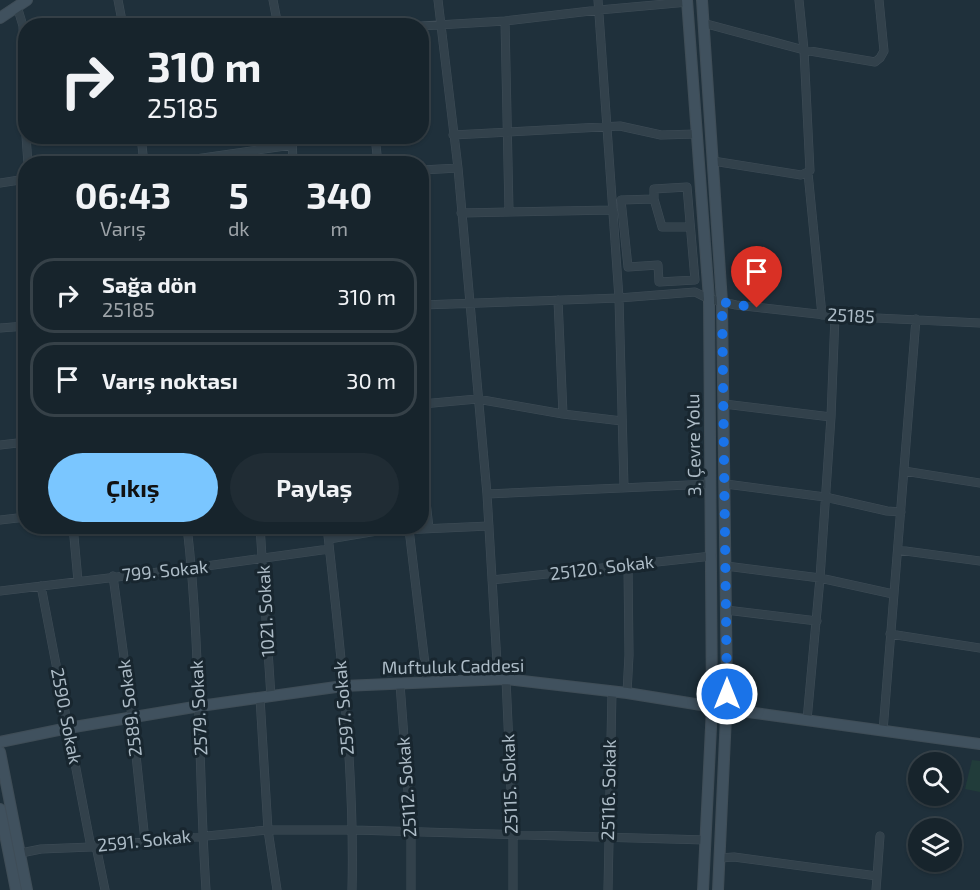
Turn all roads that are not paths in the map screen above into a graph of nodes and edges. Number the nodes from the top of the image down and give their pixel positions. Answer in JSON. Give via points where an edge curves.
{"nodes":[{"id":1,"x":118,"y":0,"type":"edge"},
{"id":2,"x":273,"y":0,"type":"edge"},
{"id":3,"x":438,"y":0,"type":"edge"},
{"id":4,"x":598,"y":0,"type":"edge"},
{"id":5,"x":702,"y":0,"type":"edge"},
{"id":6,"x":799,"y":0,"type":"edge"},
{"id":7,"x":879,"y":0,"type":"edge"},
{"id":8,"x":687,"y":1,"type":"edge"},
{"id":9,"x":22,"y":3,"type":"edge"},
{"id":10,"x":599,"y":10,"type":"junction"},
{"id":11,"x":0,"y":18,"type":"edge"},
{"id":12,"x":23,"y":18,"type":"edge"},
{"id":13,"x":121,"y":18,"type":"edge"},
{"id":14,"x":276,"y":18,"type":"edge"},
{"id":15,"x":505,"y":21,"type":"junction"},
{"id":16,"x":703,"y":23,"type":"junction"},
{"id":17,"x":441,"y":24,"type":"junction"},
{"id":18,"x":429,"y":25,"type":"edge"},
{"id":19,"x":804,"y":50,"type":"junction"},
{"id":20,"x":607,"y":126,"type":"junction"},
{"id":21,"x":507,"y":131,"type":"junction"},
{"id":22,"x":697,"y":134,"type":"junction"},
{"id":23,"x":453,"y":135,"type":"junction"},
{"id":24,"x":280,"y":144,"type":"edge"},
{"id":25,"x":233,"y":156,"type":"edge"},
{"id":26,"x":713,"y":161,"type":"junction"},
{"id":27,"x":458,"y":168,"type":"junction"},
{"id":28,"x":429,"y":170,"type":"edge"},
{"id":29,"x":808,"y":173,"type":"junction"},
{"id":30,"x":18,"y":180,"type":"edge"},
{"id":31,"x":0,"y":183,"type":"edge"},
{"id":32,"x":654,"y":200,"type":"junction"},
{"id":33,"x":612,"y":210,"type":"junction"},
{"id":34,"x":509,"y":211,"type":"junction"},
{"id":35,"x":460,"y":213,"type":"junction"},
{"id":36,"x":690,"y":227,"type":"junction"},
{"id":37,"x":625,"y":245,"type":"junction"},
{"id":38,"x":615,"y":246,"type":"junction"},
{"id":39,"x":619,"y":297,"type":"junction"},
{"id":40,"x":709,"y":298,"type":"junction"},
{"id":41,"x":558,"y":300,"type":"junction"},
{"id":42,"x":722,"y":302,"type":"junction"},
{"id":43,"x":469,"y":303,"type":"junction"},
{"id":44,"x":429,"y":305,"type":"edge"},
{"id":45,"x":822,"y":315,"type":"junction"},
{"id":46,"x":835,"y":316,"type":"junction"},
{"id":47,"x":916,"y":319,"type":"junction"},
{"id":48,"x":980,"y":323,"type":"edge"},
{"id":49,"x":18,"y":327,"type":"edge"},
{"id":50,"x":0,"y":328,"type":"edge"},
{"id":51,"x":477,"y":399,"type":"junction"},
{"id":52,"x":429,"y":403,"type":"edge"},
{"id":53,"x":724,"y":404,"type":"junction"},
{"id":54,"x":563,"y":414,"type":"junction"},
{"id":55,"x":831,"y":417,"type":"junction"},
{"id":56,"x":622,"y":421,"type":"junction"},
{"id":57,"x":18,"y":443,"type":"edge"},
{"id":58,"x":0,"y":445,"type":"edge"},
{"id":59,"x":904,"y":471,"type":"junction"},
{"id":60,"x":980,"y":483,"type":"edge"},
{"id":61,"x":711,"y":484,"type":"junction"},
{"id":62,"x":726,"y":484,"type":"junction"},
{"id":63,"x":624,"y":487,"type":"junction"},
{"id":64,"x":487,"y":494,"type":"junction"},
{"id":65,"x":825,"y":497,"type":"junction"},
{"id":66,"x":901,"y":512,"type":"junction"},
{"id":67,"x":18,"y":519,"type":"edge"},
{"id":68,"x":0,"y":520,"type":"edge"},
{"id":69,"x":489,"y":526,"type":"junction"},
{"id":70,"x":429,"y":528,"type":"edge"},
{"id":71,"x":74,"y":534,"type":"edge"},
{"id":72,"x":188,"y":534,"type":"edge"},
{"id":73,"x":261,"y":534,"type":"edge"},
{"id":74,"x":328,"y":534,"type":"edge"},
{"id":75,"x":359,"y":534,"type":"edge"},
{"id":76,"x":410,"y":534,"type":"edge"},
{"id":77,"x":328,"y":539,"type":"junction"},
{"id":78,"x":329,"y":549,"type":"junction"},
{"id":79,"x":898,"y":550,"type":"junction"},
{"id":80,"x":712,"y":556,"type":"junction"},
{"id":81,"x":263,"y":558,"type":"junction"},
{"id":82,"x":980,"y":561,"type":"edge"},
{"id":83,"x":628,"y":565,"type":"junction"},
{"id":84,"x":726,"y":566,"type":"junction"},
{"id":85,"x":192,"y":568,"type":"junction"},
{"id":86,"x":113,"y":576,"type":"junction"},
{"id":87,"x":820,"y":578,"type":"junction"},
{"id":88,"x":492,"y":580,"type":"junction"},
{"id":89,"x":78,"y":581,"type":"junction"},
{"id":90,"x":41,"y":586,"type":"junction"},
{"id":91,"x":0,"y":591,"type":"edge"},
{"id":92,"x":893,"y":594,"type":"junction"},
{"id":93,"x":726,"y":610,"type":"junction"},
{"id":94,"x":817,"y":621,"type":"junction"},
{"id":95,"x":890,"y":634,"type":"junction"},
{"id":96,"x":980,"y":648,"type":"edge"},
{"id":97,"x":502,"y":679,"type":"junction"},
{"id":98,"x":427,"y":681,"type":"junction"},
{"id":99,"x":400,"y":684,"type":"junction"},
{"id":100,"x":343,"y":686,"type":"junction"},
{"id":101,"x":612,"y":691,"type":"junction"},
{"id":102,"x":627,"y":693,"type":"junction"},
{"id":103,"x":265,"y":698,"type":"junction"},
{"id":104,"x":200,"y":706,"type":"junction"},
{"id":105,"x":712,"y":707,"type":"junction"},
{"id":106,"x":726,"y":709,"type":"junction"},
{"id":107,"x":132,"y":717,"type":"junction"},
{"id":108,"x":807,"y":720,"type":"junction"},
{"id":109,"x":68,"y":728,"type":"junction"},
{"id":110,"x":883,"y":731,"type":"junction"},
{"id":111,"x":0,"y":742,"type":"edge"},
{"id":112,"x":980,"y":744,"type":"edge"},
{"id":113,"x":0,"y":752,"type":"edge"},
{"id":114,"x":0,"y":809,"type":"edge"},
{"id":115,"x":268,"y":830,"type":"junction"},
{"id":116,"x":354,"y":830,"type":"junction"},
{"id":117,"x":2,"y":832,"type":"edge"},
{"id":118,"x":411,"y":832,"type":"junction"},
{"id":119,"x":203,"y":835,"type":"junction"},
{"id":120,"x":513,"y":835,"type":"junction"},
{"id":121,"x":880,"y":836,"type":"dead end"},
{"id":122,"x":608,"y":838,"type":"junction"},
{"id":123,"x":706,"y":840,"type":"junction"},
{"id":124,"x":145,"y":841,"type":"junction"},
{"id":125,"x":93,"y":846,"type":"junction"},
{"id":126,"x":21,"y":854,"type":"junction"},
{"id":127,"x":720,"y":858,"type":"junction"},
{"id":128,"x":877,"y":876,"type":"junction"},
{"id":129,"x":16,"y":890,"type":"edge"},
{"id":130,"x":27,"y":890,"type":"edge"},
{"id":131,"x":105,"y":890,"type":"edge"},
{"id":132,"x":206,"y":890,"type":"edge"},
{"id":133,"x":276,"y":890,"type":"edge"},
{"id":134,"x":352,"y":890,"type":"edge"},
{"id":135,"x":411,"y":890,"type":"edge"},
{"id":136,"x":513,"y":890,"type":"edge"},
{"id":137,"x":608,"y":890,"type":"edge"},
{"id":138,"x":704,"y":890,"type":"edge"},
{"id":139,"x":718,"y":890,"type":"edge"},
{"id":140,"x":876,"y":890,"type":"edge"}],
"edges":[{"from":1,"to":13,"type":"street"},
{"from":2,"to":14,"type":"street"},
{"from":3,"to":17,"type":"street","name":"25115. Sokak"},
{"from":4,"to":10,"type":"street"},
{"from":5,"to":16,"type":"main road","name":"3. Çevre Yolu"},
{"from":6,"to":19,"type":"street"},
{"from":7,"to":19,"type":"street","via":[[884,51],[875,62]]},
{"from":8,"to":10,"type":"street"},
{"from":8,"to":22,"type":"main road","name":"3. Çevre Yolu"},
{"from":9,"to":11,"type":"main road"},
{"from":9,"to":12,"type":"street"},
{"from":10,"to":15,"type":"street"},
{"from":10,"to":20,"type":"street"},
{"from":15,"to":17,"type":"street"},
{"from":15,"to":21,"type":"street"},
{"from":16,"to":19,"type":"street"},
{"from":16,"to":26,"type":"main road","name":"3. Çevre Yolu"},
{"from":17,"to":18,"type":"street"},
{"from":17,"to":23,"type":"street","name":"25115. Sokak"},
{"from":19,"to":29,"type":"street","via":[[811,168]]},
{"from":20,"to":21,"type":"street"},
{"from":20,"to":22,"type":"street","via":[[661,135]]},
{"from":20,"to":33,"type":"street"},
{"from":21,"to":23,"type":"street"},
{"from":21,"to":34,"type":"street"},
{"from":22,"to":40,"type":"main road","name":"3. Çevre Yolu"},
{"from":23,"to":27,"type":"street","name":"25115. Sokak"},
{"from":24,"to":25,"type":"street"},
{"from":26,"to":29,"type":"street"},
{"from":26,"to":42,"type":"main road","name":"3. Çevre Yolu"},
{"from":27,"to":28,"type":"street"},
{"from":27,"to":35,"type":"street","name":"25115. Sokak"},
{"from":29,"to":45,"type":"street"},
{"from":30,"to":31,"type":"street"},
{"from":32,"to":36,"type":"street","via":[[662,227]]},
{"from":32,"to":36,"type":"street","via":[[654,189],[687,187]]},
{"from":32,"to":37,"type":"street","via":[[621,200]]},
{"from":33,"to":34,"type":"street"},
{"from":33,"to":38,"type":"street"},
{"from":34,"to":35,"type":"street"},
{"from":35,"to":43,"type":"street","name":"25115. Sokak"},
{"from":36,"to":37,"type":"street","via":[[694,280],[659,282],[658,265],[628,267]]},
{"from":37,"to":38,"type":"street"},
{"from":38,"to":39,"type":"street"},
{"from":39,"to":40,"type":"street","name":"25185","via":[[694,292]]},
{"from":39,"to":41,"type":"street","name":"25185"},
{"from":39,"to":56,"type":"street"},
{"from":40,"to":42,"type":"street","name":"25185"},
{"from":40,"to":61,"type":"main road","name":"3. Çevre Yolu"},
{"from":41,"to":43,"type":"street","name":"25185"},
{"from":41,"to":54,"type":"street"},
{"from":42,"to":45,"type":"street","name":"25185"},
{"from":42,"to":53,"type":"main road","name":"3. Çevre Yolu"},
{"from":43,"to":44,"type":"street","name":"25185"},
{"from":43,"to":51,"type":"street","name":"25115. Sokak"},
{"from":45,"to":46,"type":"street","name":"25185"},
{"from":46,"to":47,"type":"street","name":"25185"},
{"from":46,"to":55,"type":"street"},
{"from":47,"to":48,"type":"street","name":"25185"},
{"from":47,"to":59,"type":"street"},
{"from":49,"to":50,"type":"street"},
{"from":51,"to":52,"type":"street"},
{"from":51,"to":54,"type":"street"},
{"from":51,"to":64,"type":"street","name":"25115. Sokak"},
{"from":53,"to":55,"type":"street"},
{"from":53,"to":62,"type":"main road","name":"3. Çevre Yolu"},
{"from":54,"to":56,"type":"street"},
{"from":55,"to":65,"type":"street"},
{"from":56,"to":63,"type":"street"},
{"from":57,"to":58,"type":"street"},
{"from":59,"to":60,"type":"street"},
{"from":59,"to":66,"type":"street"},
{"from":61,"to":63,"type":"street"},
{"from":61,"to":80,"type":"main road","name":"3. Çevre Yolu"},
{"from":62,"to":65,"type":"street"},
{"from":62,"to":84,"type":"main road","name":"3. Çevre Yolu"},
{"from":63,"to":64,"type":"street"},
{"from":64,"to":69,"type":"street","name":"25115. Sokak"},
{"from":65,"to":66,"type":"street"},
{"from":65,"to":87,"type":"street"},
{"from":66,"to":79,"type":"street"},
{"from":67,"to":68,"type":"street"},
{"from":69,"to":70,"type":"street"},
{"from":69,"to":88,"type":"street","name":"25115. Sokak"},
{"from":71,"to":89,"type":"street"},
{"from":72,"to":85,"type":"street","name":"2579. Sokak"},
{"from":73,"to":81,"type":"street","name":"1021. Sokak"},
{"from":74,"to":77,"type":"street","name":"2597. Sokak"},
{"from":75,"to":77,"type":"street"},
{"from":76,"to":98,"type":"street"},
{"from":77,"to":78,"type":"street","name":"2597. Sokak"},
{"from":78,"to":81,"type":"street","name":"799. Sokak"},
{"from":78,"to":100,"type":"street","name":"2597. Sokak"},
{"from":79,"to":82,"type":"street"},
{"from":79,"to":92,"type":"street"},
{"from":80,"to":83,"type":"street","name":"25120. Sokak"},
{"from":80,"to":105,"type":"main road","name":"3. Çevre Yolu"},
{"from":81,"to":85,"type":"street","name":"799. Sokak"},
{"from":81,"to":103,"type":"street","name":"1021. Sokak"},
{"from":83,"to":88,"type":"street","name":"25120. Sokak"},
{"from":83,"to":102,"type":"street"},
{"from":84,"to":87,"type":"street"},
{"from":84,"to":93,"type":"main road","name":"3. Çevre Yolu"},
{"from":85,"to":86,"type":"street","name":"799. Sokak"},
{"from":85,"to":104,"type":"street","name":"2579. Sokak"},
{"from":86,"to":89,"type":"street","name":"799. Sokak"},
{"from":86,"to":107,"type":"street","name":"2589. Sokak"},
{"from":87,"to":92,"type":"street"},
{"from":87,"to":94,"type":"street"},
{"from":88,"to":97,"type":"street","name":"25115. Sokak"},
{"from":89,"to":90,"type":"street","name":"799. Sokak"},
{"from":90,"to":91,"type":"street","name":"799. Sokak"},
{"from":90,"to":109,"type":"street","name":"2590. Sokak"},
{"from":92,"to":95,"type":"street"},
{"from":93,"to":94,"type":"street"},
{"from":93,"to":106,"type":"main road","name":"3. Çevre Yolu"},
{"from":94,"to":108,"type":"street"},
{"from":95,"to":96,"type":"street"},
{"from":95,"to":110,"type":"street"},
{"from":97,"to":98,"type":"main road","name":"Muftuluk Caddesi"},
{"from":97,"to":101,"type":"main road","name":"Muftuluk Caddesi"},
{"from":97,"to":120,"type":"street","name":"25115. Sokak"},
{"from":98,"to":99,"type":"main road","name":"Muftuluk Caddesi"},
{"from":99,"to":100,"type":"main road","name":"Muftuluk Caddesi"},
{"from":99,"to":118,"type":"street","name":"25112. Sokak"},
{"from":100,"to":103,"type":"main road","name":"Muftuluk Caddesi"},
{"from":100,"to":116,"type":"street","name":"2597. Sokak"},
{"from":101,"to":102,"type":"main road","name":"Muftuluk Caddesi"},
{"from":101,"to":122,"type":"street","name":"25116. Sokak"},
{"from":102,"to":105,"type":"main road","name":"Muftuluk Caddesi"},
{"from":103,"to":104,"type":"main road","name":"Muftuluk Caddesi"},
{"from":103,"to":115,"type":"street","name":"1021. Sokak"},
{"from":104,"to":107,"type":"main road","name":"Muftuluk Caddesi"},
{"from":104,"to":119,"type":"street","name":"2579. Sokak"},
{"from":105,"to":106,"type":"main road","name":"Muftuluk Caddesi"},
{"from":105,"to":123,"type":"main road","name":"3. Çevre Yolu"},
{"from":106,"to":108,"type":"main road","name":"Muftuluk Caddesi"},
{"from":106,"to":127,"type":"main road","name":"3. Çevre Yolu"},
{"from":107,"to":109,"type":"main road","name":"Muftuluk Caddesi"},
{"from":107,"to":124,"type":"street","name":"2589. Sokak"},
{"from":108,"to":110,"type":"main road","name":"Muftuluk Caddesi"},
{"from":109,"to":111,"type":"main road","name":"Muftuluk Caddesi"},
{"from":109,"to":125,"type":"street","name":"2590. Sokak"},
{"from":110,"to":112,"type":"main road","name":"Muftuluk Caddesi"},
{"from":113,"to":126,"type":"main road"},
{"from":114,"to":117,"type":"main road"},
{"from":115,"to":116,"type":"street","name":"2591. Sokak"},
{"from":115,"to":119,"type":"street","name":"2591. Sokak"},
{"from":115,"to":133,"type":"street","name":"1021. Sokak"},
{"from":116,"to":118,"type":"street","name":"2591. Sokak"},
{"from":116,"to":134,"type":"street","name":"2597. Sokak"},
{"from":117,"to":129,"type":"main road"},
{"from":118,"to":120,"type":"street","name":"2591. Sokak"},
{"from":118,"to":135,"type":"street","name":"25112. Sokak"},
{"from":119,"to":124,"type":"street","name":"2591. Sokak"},
{"from":119,"to":132,"type":"street","name":"2579. Sokak"},
{"from":120,"to":122,"type":"street","name":"2591. Sokak"},
{"from":120,"to":136,"type":"street","name":"25115. Sokak"},
{"from":121,"to":128,"type":"street"},
{"from":122,"to":123,"type":"street","name":"2591. Sokak"},
{"from":122,"to":137,"type":"street","name":"25116. Sokak"},
{"from":123,"to":138,"type":"main road","name":"3. Çevre Yolu"},
{"from":124,"to":125,"type":"street","name":"2591. Sokak"},
{"from":125,"to":126,"type":"street","name":"2591. Sokak"},
{"from":125,"to":131,"type":"street","name":"2590. Sokak"},
{"from":126,"to":130,"type":"main road"},
{"from":127,"to":128,"type":"street"},
{"from":127,"to":139,"type":"main road","name":"3. Çevre Yolu"},
{"from":128,"to":140,"type":"street"}]}
